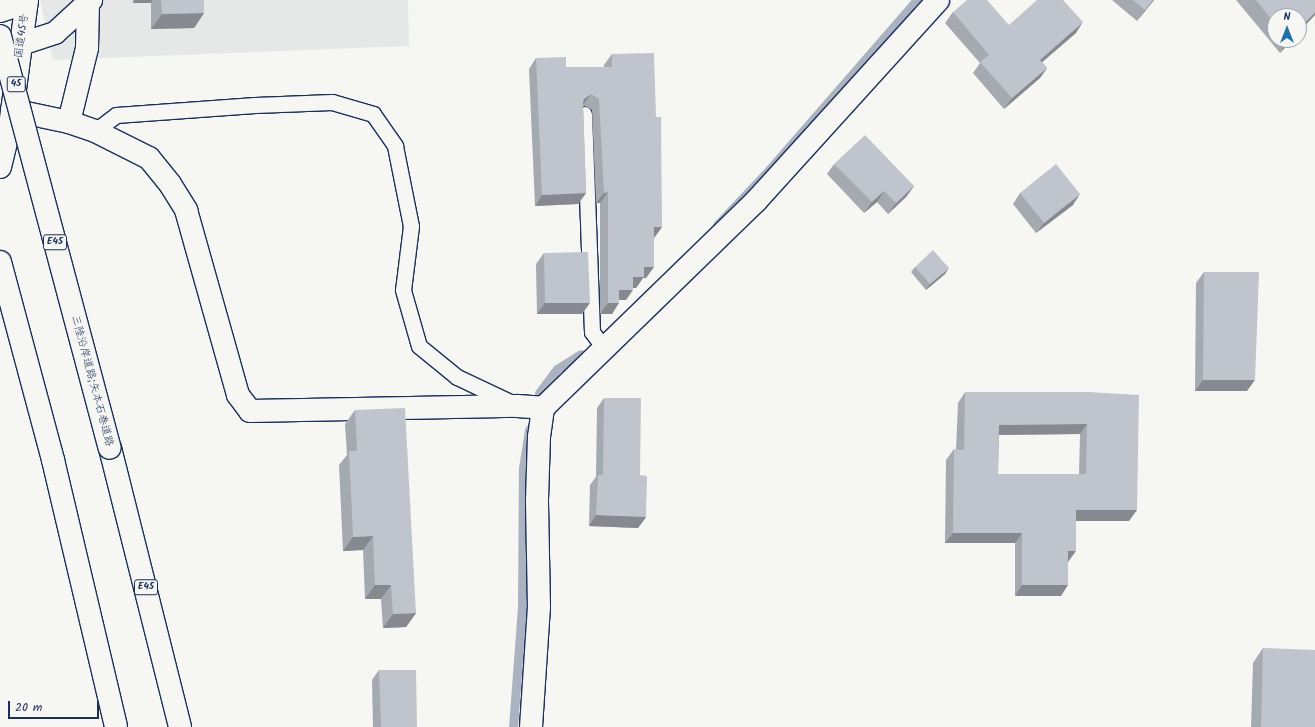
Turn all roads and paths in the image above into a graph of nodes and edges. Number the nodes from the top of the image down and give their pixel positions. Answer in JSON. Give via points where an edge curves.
{"nodes":[{"id":1,"x":938,"y":0,"type":"edge"},
{"id":2,"x":27,"y":1,"type":"edge"},
{"id":3,"x":89,"y":2,"type":"edge"},
{"id":4,"x":0,"y":11,"type":"edge"},
{"id":5,"x":0,"y":36,"type":"edge"},
{"id":6,"x":21,"y":44,"type":"junction"},
{"id":7,"x":12,"y":110,"type":"junction"},
{"id":8,"x":584,"y":114,"type":"edge"},
{"id":9,"x":69,"y":122,"type":"junction"},
{"id":10,"x":96,"y":131,"type":"junction"},
{"id":11,"x":0,"y":167,"type":"edge"},
{"id":12,"x":0,"y":262,"type":"edge"},
{"id":13,"x":605,"y":349,"type":"junction"},
{"id":14,"x":517,"y":406,"type":"junction"},
{"id":15,"x":543,"y":408,"type":"junction"},
{"id":16,"x":116,"y":727,"type":"edge"},
{"id":17,"x":180,"y":727,"type":"edge"},
{"id":18,"x":531,"y":727,"type":"edge"}],
"edges":[{"from":1,"to":13,"type":"main road","via":[[756,201]]},
{"from":2,"to":4,"type":"main road"},
{"from":2,"to":6,"type":"main road","name":"国道45号","number":"45"},
{"from":3,"to":6,"type":"main road","via":[[55,33]]},
{"from":3,"to":9,"type":"main road","via":[[87,48]]},
{"from":5,"to":17,"type":"main road","name":"三陸沿岸道路;矢本石巻道路","number":"E45","bridge":true,"via":[[110,448]]},
{"from":6,"to":7,"type":"main road","name":"国道45号","number":"45"},
{"from":7,"to":9,"type":"main road"},
{"from":7,"to":11,"type":"main road","name":"国道45号","number":"45"},
{"from":8,"to":13,"type":"lane","via":[[592,332]]},
{"from":9,"to":10,"type":"main road"},
{"from":10,"to":14,"type":"main road","via":[[149,158],[170,184],[186,210],[238,395],[250,411]]},
{"from":10,"to":14,"type":"lane","via":[[116,115],[256,106],[332,102],[373,114],[397,153],[411,226],[403,290],[419,346],[457,376]]},
{"from":12,"to":16,"type":"main road","via":[[53,460]]},
{"from":13,"to":15,"type":"main road"},
{"from":14,"to":15,"type":"main road"},
{"from":15,"to":18,"type":"main road","via":[[539,438],[537,500],[539,607]]}]}
